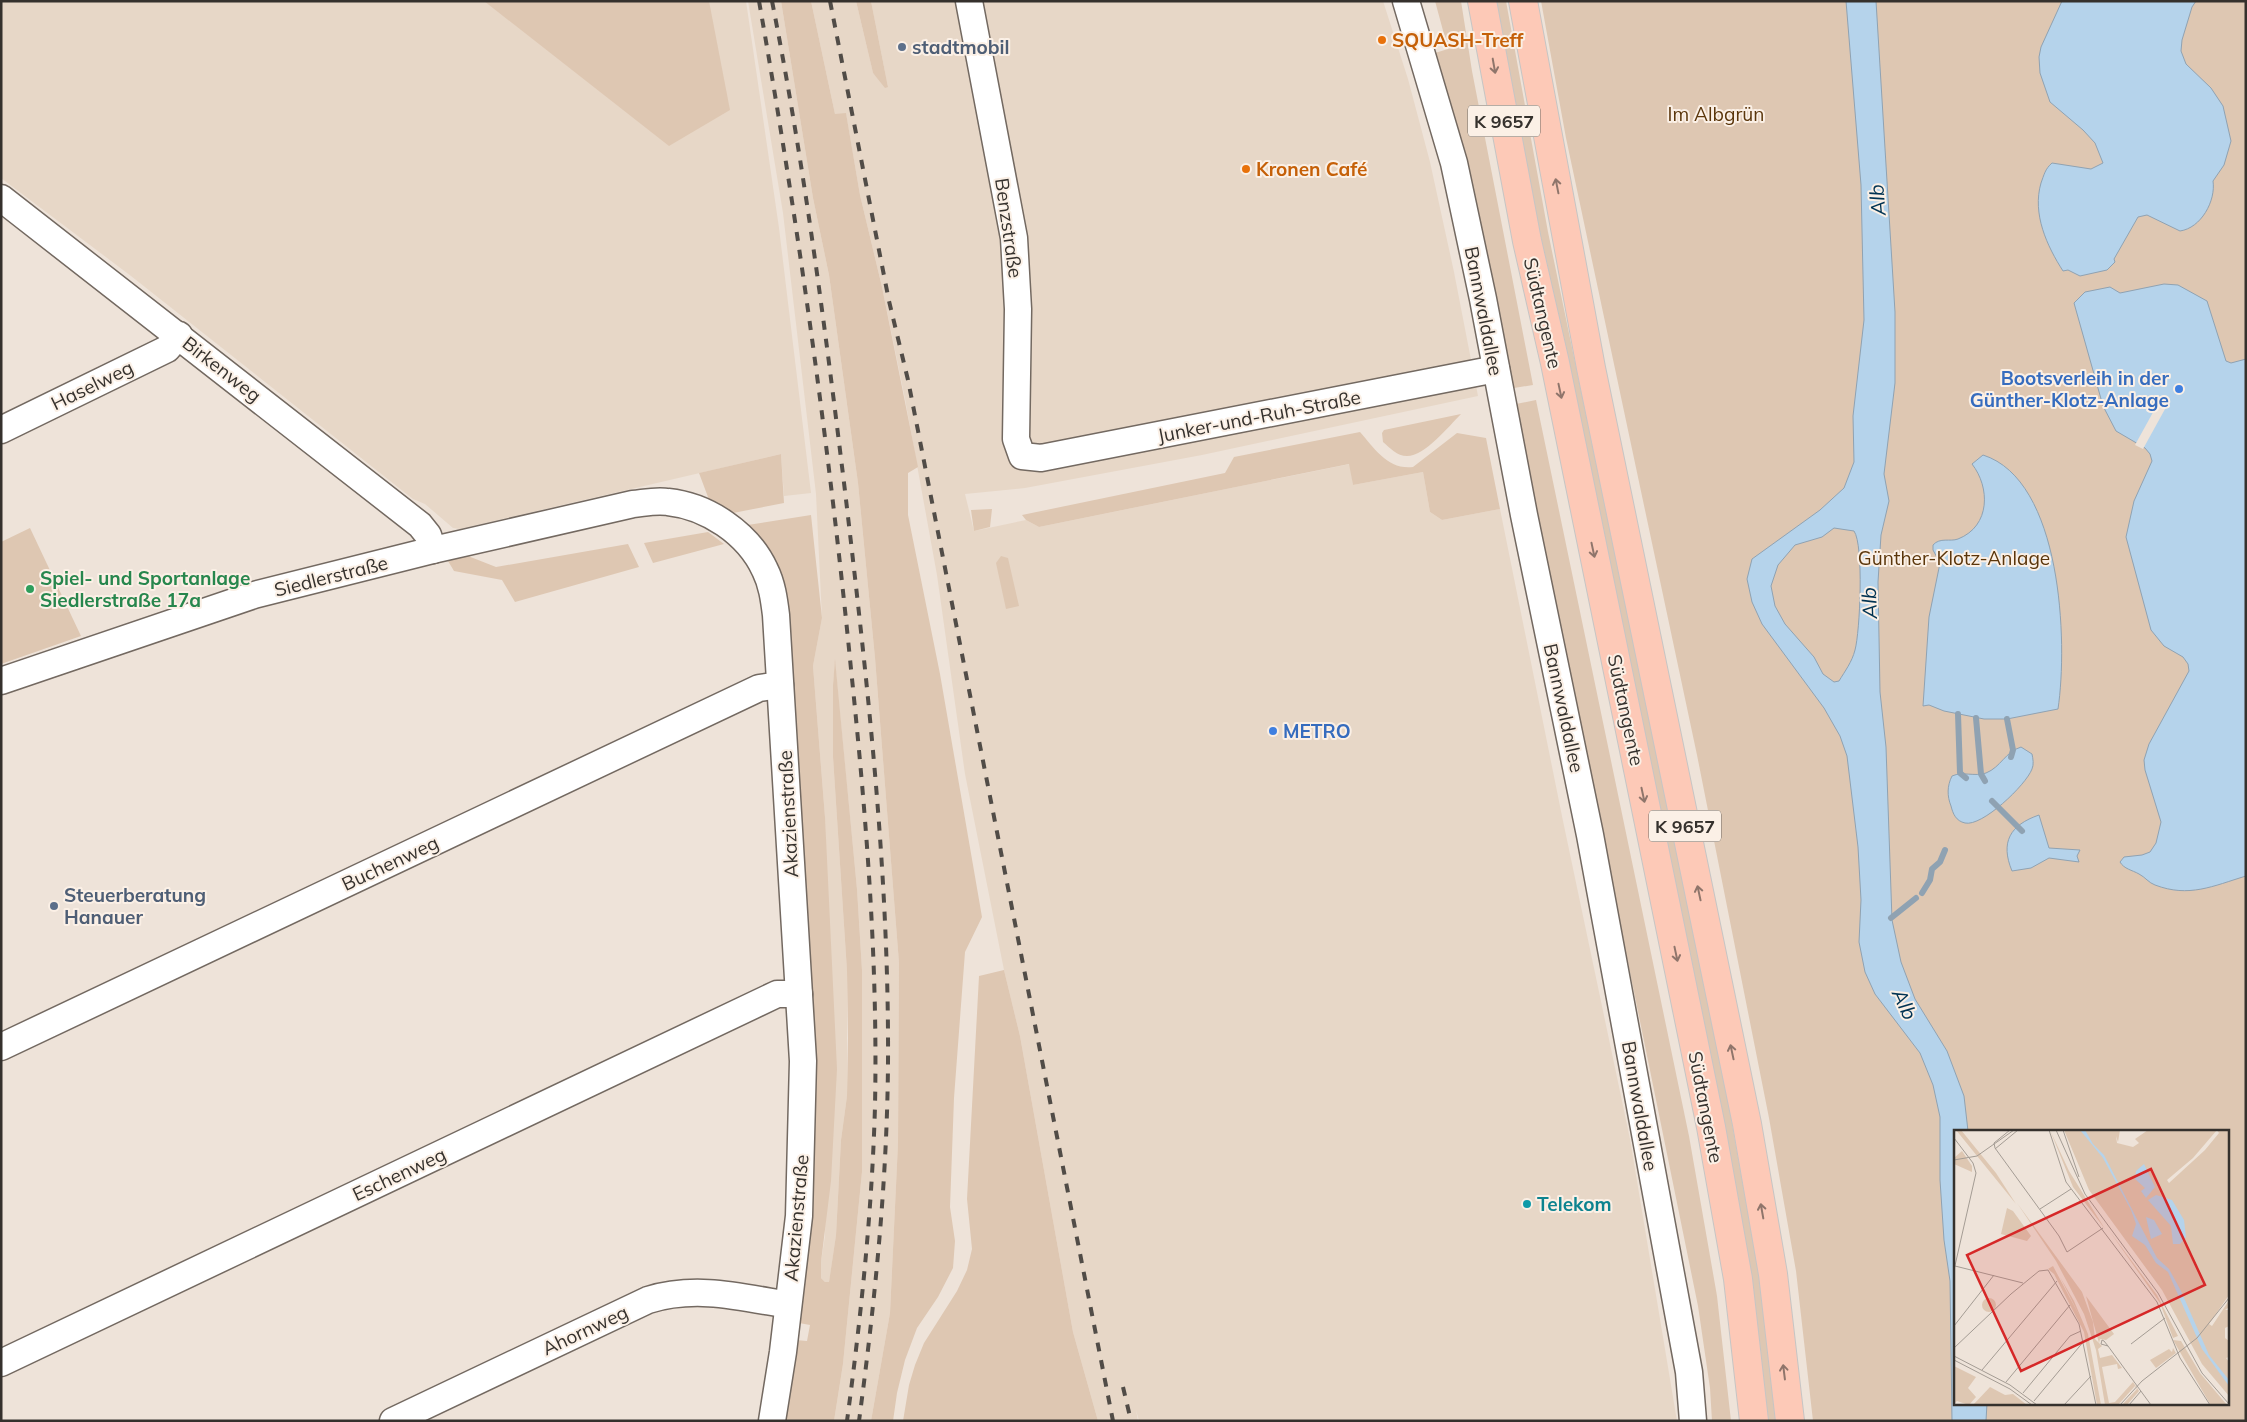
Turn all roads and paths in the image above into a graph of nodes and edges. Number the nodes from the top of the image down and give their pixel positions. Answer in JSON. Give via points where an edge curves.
{"nodes":[{"id":1,"x":969,"y":1,"type":"edge"},
{"id":2,"x":1406,"y":1,"type":"edge"},
{"id":3,"x":1482,"y":1,"type":"edge"},
{"id":4,"x":1523,"y":1,"type":"edge"},
{"id":5,"x":1,"y":198,"type":"edge"},
{"id":6,"x":178,"y":335,"type":"junction"},
{"id":7,"x":1496,"y":370,"type":"junction"},
{"id":8,"x":1,"y":430,"type":"edge"},
{"id":9,"x":1022,"y":456,"type":"joint"},
{"id":10,"x":433,"y":550,"type":"junction"},
{"id":11,"x":1,"y":681,"type":"edge"},
{"id":12,"x":780,"y":685,"type":"junction"},
{"id":13,"x":799,"y":994,"type":"junction"},
{"id":14,"x":1,"y":1047,"type":"edge"},
{"id":15,"x":788,"y":1304,"type":"junction"},
{"id":16,"x":1,"y":1363,"type":"edge"},
{"id":17,"x":768,"y":1418,"type":"edge"},
{"id":18,"x":393,"y":1421,"type":"edge"},
{"id":19,"x":1693,"y":1421,"type":"edge"},
{"id":20,"x":1754,"y":1421,"type":"edge"},
{"id":21,"x":1790,"y":1421,"type":"edge"}],
"edges":[{"from":1,"to":9,"type":"street","name":"Benzstraße","via":[[1014,238],[1018,309],[1016,439]]},
{"from":2,"to":7,"type":"street","name":"Bannwaldallee","via":[[1454,163]]},
{"from":3,"to":20,"type":"highway","name":"Südtangente","number":"K 9657","one_way":true,"via":[[1527,241],[1555,363],[1711,1127],[1738,1279]]},
{"from":21,"to":4,"type":"highway","name":"Südtangente","number":"K 9657","one_way":true,"via":[[1773,1274],[1747,1124],[1591,368]]},
{"from":5,"to":6,"type":"street","name":"Birkenweg"},
{"from":6,"to":8,"type":"street","name":"Haselweg","via":[[167,349]]},
{"from":6,"to":10,"type":"street","name":"Birkenweg","via":[[420,525]]},
{"from":7,"to":9,"type":"street","name":"Junker-und-Ruh-Straße","via":[[1041,458]]},
{"from":7,"to":19,"type":"street","name":"Bannwaldallee","via":[[1616,972],[1689,1372]]},
{"from":10,"to":11,"type":"street","name":"Siedlerstraße","via":[[254,595]]},
{"from":10,"to":12,"type":"street","name":"Akazienstraße","via":[[633,504],[667,502],[701,510],[716,517],[745,541],[766,570],[774,597]]},
{"from":12,"to":13,"type":"street","name":"Akazienstraße"},
{"from":12,"to":14,"type":"street","name":"Buchenweg","via":[[759,688]]},
{"from":13,"to":15,"type":"street","name":"Akazienstraße","via":[[803,1061],[802,1158],[799,1216]]},
{"from":13,"to":16,"type":"street","name":"Eschenweg","via":[[777,994]]},
{"from":15,"to":17,"type":"street","name":"Akazienstraße"},
{"from":15,"to":18,"type":"street","name":"Ahornweg","via":[[684,1292],[648,1300]]}]}
